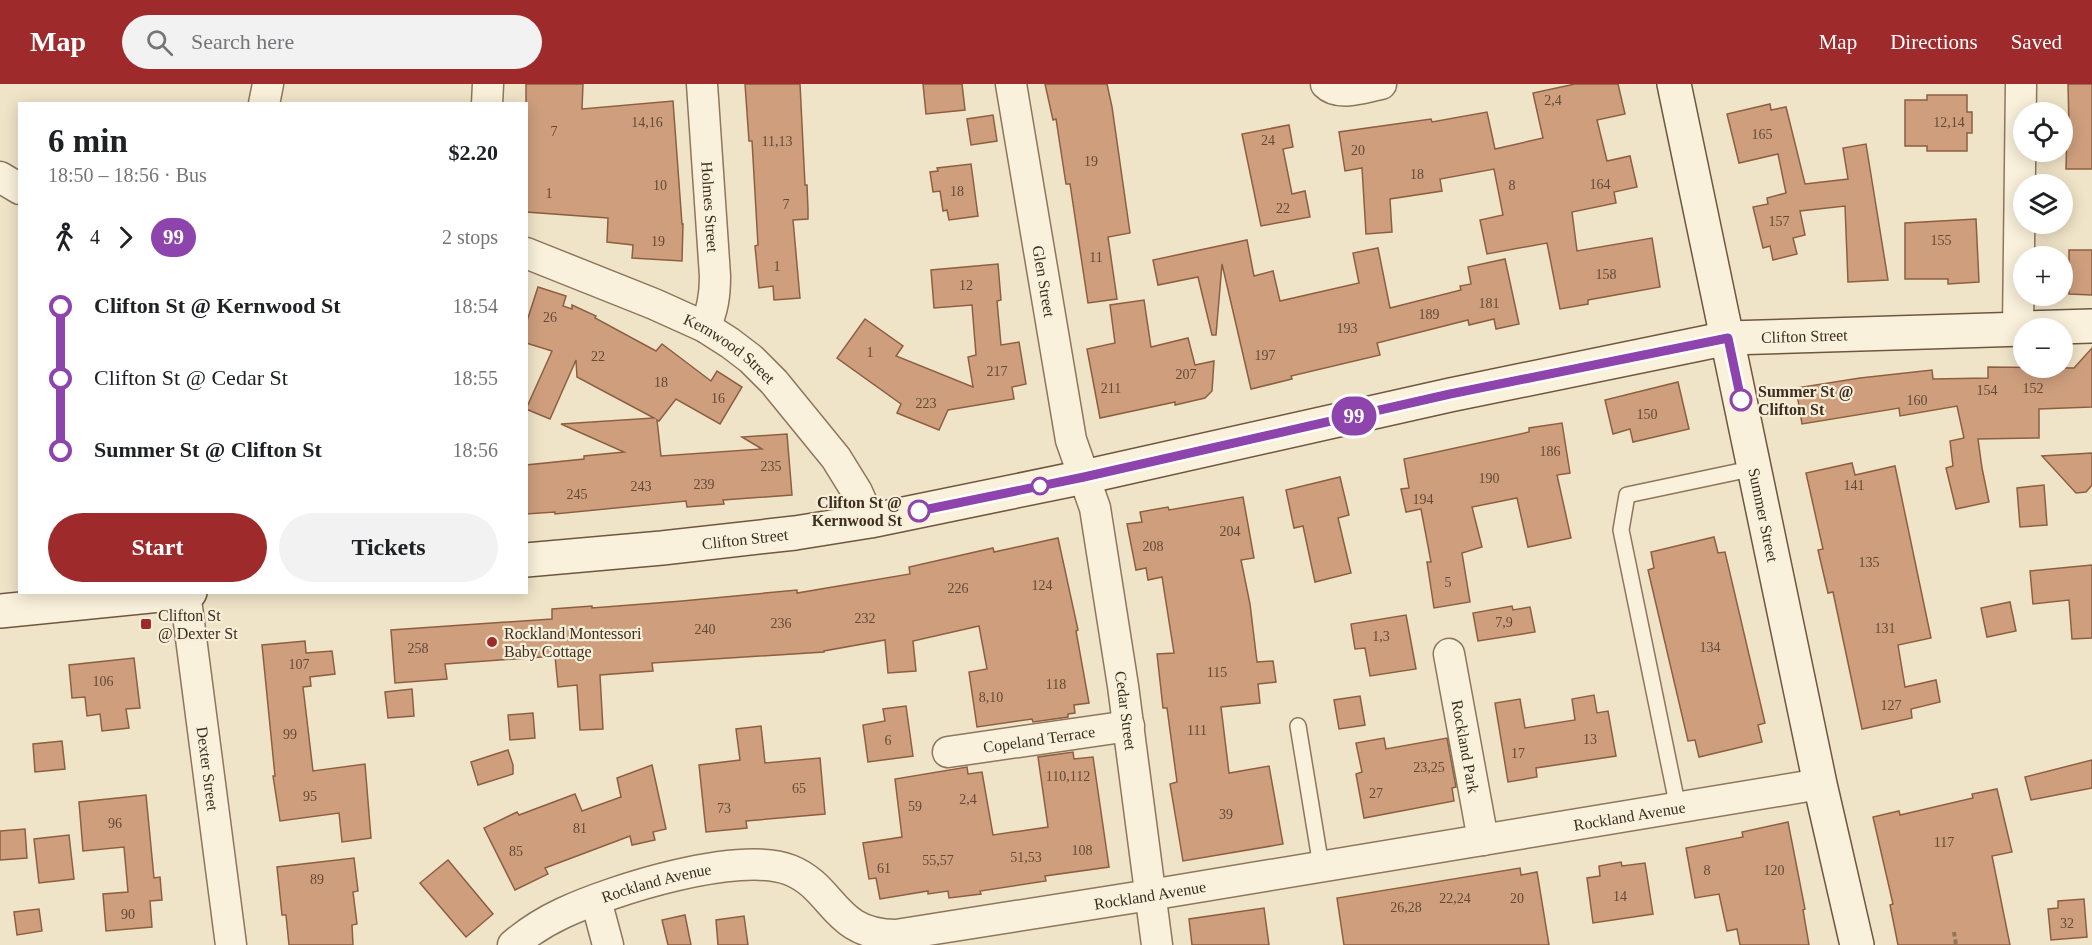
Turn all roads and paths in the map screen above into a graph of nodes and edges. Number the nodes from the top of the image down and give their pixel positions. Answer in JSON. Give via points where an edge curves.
{"nodes":[{"id":1,"x":268,"y":84,"type":"edge"},
{"id":2,"x":488,"y":84,"type":"edge"},
{"id":3,"x":702,"y":84,"type":"edge"},
{"id":4,"x":1011,"y":84,"type":"edge"},
{"id":5,"x":1326,"y":84,"type":"edge"},
{"id":6,"x":1381,"y":84,"type":"edge"},
{"id":7,"x":1674,"y":84,"type":"edge"},
{"id":8,"x":2021,"y":84,"type":"edge"},
{"id":9,"x":264,"y":102,"type":"edge"},
{"id":10,"x":487,"y":102,"type":"edge"},
{"id":11,"x":0,"y":177,"type":"edge"},
{"id":12,"x":18,"y":188,"type":"edge"},
{"id":13,"x":528,"y":255,"type":"edge"},
{"id":14,"x":2022,"y":318,"type":"edge"},
{"id":15,"x":2092,"y":326,"type":"edge"},
{"id":16,"x":705,"y":327,"type":"junction"},
{"id":17,"x":2073,"y":327,"type":"edge"},
{"id":18,"x":2013,"y":329,"type":"edge"},
{"id":19,"x":1728,"y":338,"type":"junction"},
{"id":20,"x":1755,"y":468,"type":"junction"},
{"id":21,"x":1084,"y":477,"type":"junction"},
{"id":22,"x":870,"y":521,"type":"junction"},
{"id":23,"x":528,"y":560,"type":"edge"},
{"id":24,"x":175,"y":594,"type":"edge"},
{"id":25,"x":185,"y":594,"type":"edge"},
{"id":26,"x":0,"y":611,"type":"edge"},
{"id":27,"x":1449,"y":654,"type":"dead end"},
{"id":28,"x":1129,"y":726,"type":"junction"},
{"id":29,"x":1298,"y":726,"type":"dead end"},
{"id":30,"x":948,"y":752,"type":"dead end"},
{"id":31,"x":1820,"y":784,"type":"junction"},
{"id":32,"x":1678,"y":808,"type":"junction"},
{"id":33,"x":1483,"y":840,"type":"junction"},
{"id":34,"x":1321,"y":866,"type":"junction"},
{"id":35,"x":1150,"y":895,"type":"junction"},
{"id":36,"x":596,"y":900,"type":"junction"},
{"id":37,"x":1954,"y":932,"type":"dead end"},
{"id":38,"x":877,"y":939,"type":"edge"},
{"id":39,"x":231,"y":945,"type":"edge"},
{"id":40,"x":513,"y":945,"type":"edge"},
{"id":41,"x":608,"y":945,"type":"edge"},
{"id":42,"x":1157,"y":945,"type":"edge"},
{"id":43,"x":1857,"y":945,"type":"edge"},
{"id":44,"x":1956,"y":945,"type":"edge"}],
"edges":[{"from":1,"to":9,"type":"street"},
{"from":2,"to":10,"type":"street"},
{"from":3,"to":16,"type":"street","name":"Holmes Street","via":[[716,276],[715,301]]},
{"from":4,"to":21,"type":"street","name":"Glen Street","via":[[1071,440]]},
{"from":5,"to":6,"type":"street","via":[[1344,91]]},
{"from":7,"to":19,"type":"street","name":"Summer Street"},
{"from":8,"to":14,"type":"street"},
{"from":11,"to":12,"type":"street"},
{"from":13,"to":16,"type":"street","name":"Kernwood Street"},
{"from":15,"to":17,"type":"street","name":"Clifton Street"},
{"from":16,"to":22,"type":"street","name":"Kernwood Street","via":[[751,358],[774,382],[836,458]]},
{"from":18,"to":19,"type":"street","name":"Clifton Street"},
{"from":19,"to":20,"type":"street","name":"Summer Street"},
{"from":19,"to":21,"type":"street","name":"Clifton Street","via":[[1450,394]]},
{"from":20,"to":31,"type":"street","name":"Summer Street"},
{"from":20,"to":32,"type":"lane","via":[[1628,495],[1621,530]]},
{"from":21,"to":22,"type":"street","name":"Clifton Street"},
{"from":21,"to":28,"type":"street","name":"Cedar Street","via":[[1095,508]]},
{"from":22,"to":23,"type":"street","name":"Clifton Street","via":[[684,546]]},
{"from":24,"to":26,"type":"street"},
{"from":25,"to":39,"type":"street","name":"Dexter Street"},
{"from":27,"to":33,"type":"street","name":"Rockland Park"},
{"from":28,"to":30,"type":"street","name":"Copeland Terrace"},
{"from":28,"to":35,"type":"street","name":"Cedar Street"},
{"from":29,"to":34,"type":"lane"},
{"from":31,"to":32,"type":"street","name":"Rockland Avenue"},
{"from":31,"to":43,"type":"street","name":"Summer Street"},
{"from":32,"to":33,"type":"street","name":"Rockland Avenue"},
{"from":33,"to":34,"type":"street","name":"Rockland Avenue"},
{"from":34,"to":35,"type":"street","name":"Rockland Avenue"},
{"from":35,"to":38,"type":"street","name":"Rockland Avenue"},
{"from":35,"to":42,"type":"street","name":"Cedar Street"},
{"from":36,"to":38,"type":"street","name":"Rockland Avenue","via":[[688,873],[765,865],[801,876],[846,919]]},
{"from":36,"to":40,"type":"street","name":"Rockland Avenue","via":[[562,914]]},
{"from":36,"to":41,"type":"street"},
{"from":37,"to":44,"type":"path"}]}
